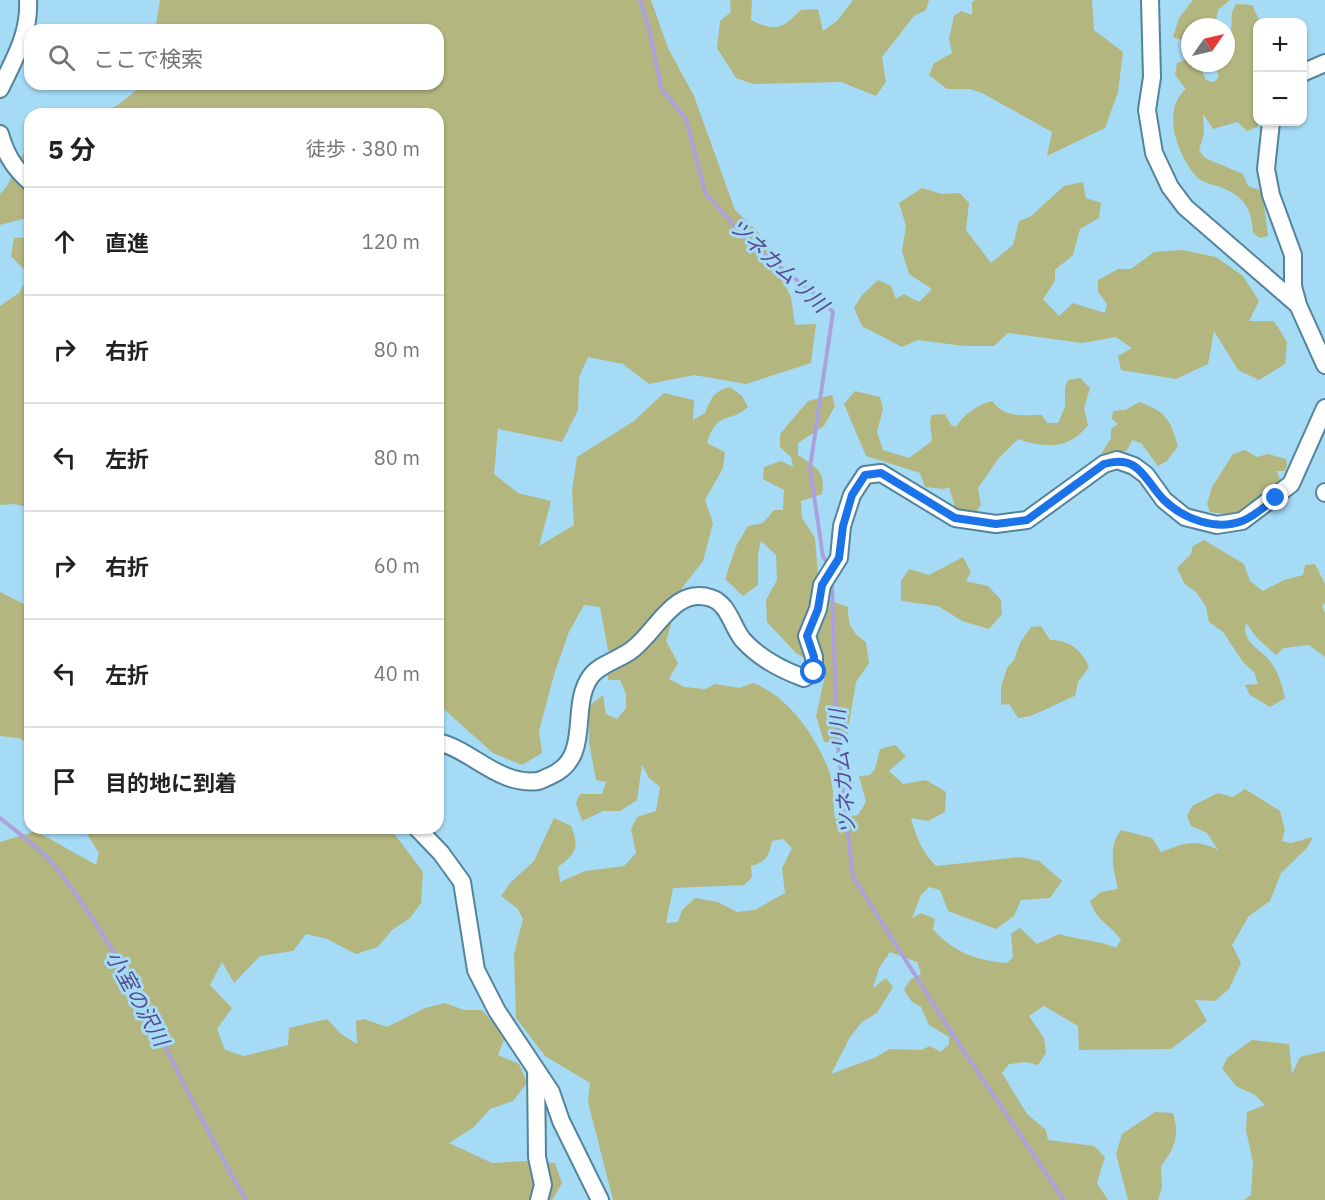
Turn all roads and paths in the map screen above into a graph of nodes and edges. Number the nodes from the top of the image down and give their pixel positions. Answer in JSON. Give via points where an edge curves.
{"nodes":[{"id":1,"x":28,"y":0,"type":"edge"},
{"id":2,"x":1150,"y":0,"type":"edge"},
{"id":3,"x":28,"y":24,"type":"edge"},
{"id":4,"x":24,"y":36,"type":"edge"},
{"id":5,"x":1325,"y":63,"type":"edge"},
{"id":6,"x":1304,"y":72,"type":"edge"},
{"id":7,"x":0,"y":89,"type":"edge"},
{"id":8,"x":1271,"y":126,"type":"edge"},
{"id":9,"x":0,"y":134,"type":"edge"},
{"id":10,"x":24,"y":177,"type":"edge"},
{"id":11,"x":1299,"y":305,"type":"junction"},
{"id":12,"x":1325,"y":365,"type":"edge"},
{"id":13,"x":1325,"y":408,"type":"edge"},
{"id":14,"x":444,"y":745,"type":"edge"},
{"id":15,"x":423,"y":834,"type":"edge"},
{"id":16,"x":536,"y":1069,"type":"junction"},
{"id":17,"x":539,"y":1200,"type":"edge"},
{"id":18,"x":600,"y":1200,"type":"edge"}],
"edges":[{"from":1,"to":3,"type":"street"},
{"from":2,"to":11,"type":"street","via":[[1152,77],[1148,110],[1154,153],[1170,187],[1185,207]]},
{"from":4,"to":7,"type":"street"},
{"from":5,"to":6,"type":"street"},
{"from":8,"to":11,"type":"street","via":[[1266,169],[1271,195],[1293,255],[1293,286]]},
{"from":9,"to":10,"type":"street","via":[[15,169]]},
{"from":11,"to":12,"type":"street"},
{"from":13,"to":14,"type":"street","via":[[1292,484],[1242,521],[1217,525],[1185,517],[1164,500],[1146,475],[1134,465],[1117,460],[1104,464],[1027,520],[996,524],[955,518],[881,473],[865,475],[852,495],[839,558],[822,585],[807,636],[814,672],[804,678],[762,658],[742,639],[722,603],[710,597],[686,598],[671,608],[634,649],[592,675],[584,689],[574,755],[560,771],[538,781],[516,778],[488,770]]},
{"from":15,"to":16,"type":"street","via":[[462,882],[476,970],[497,1011]]},
{"from":16,"to":17,"type":"street","via":[[537,1157],[543,1185]]},
{"from":16,"to":18,"type":"street","via":[[551,1092]]}]}
